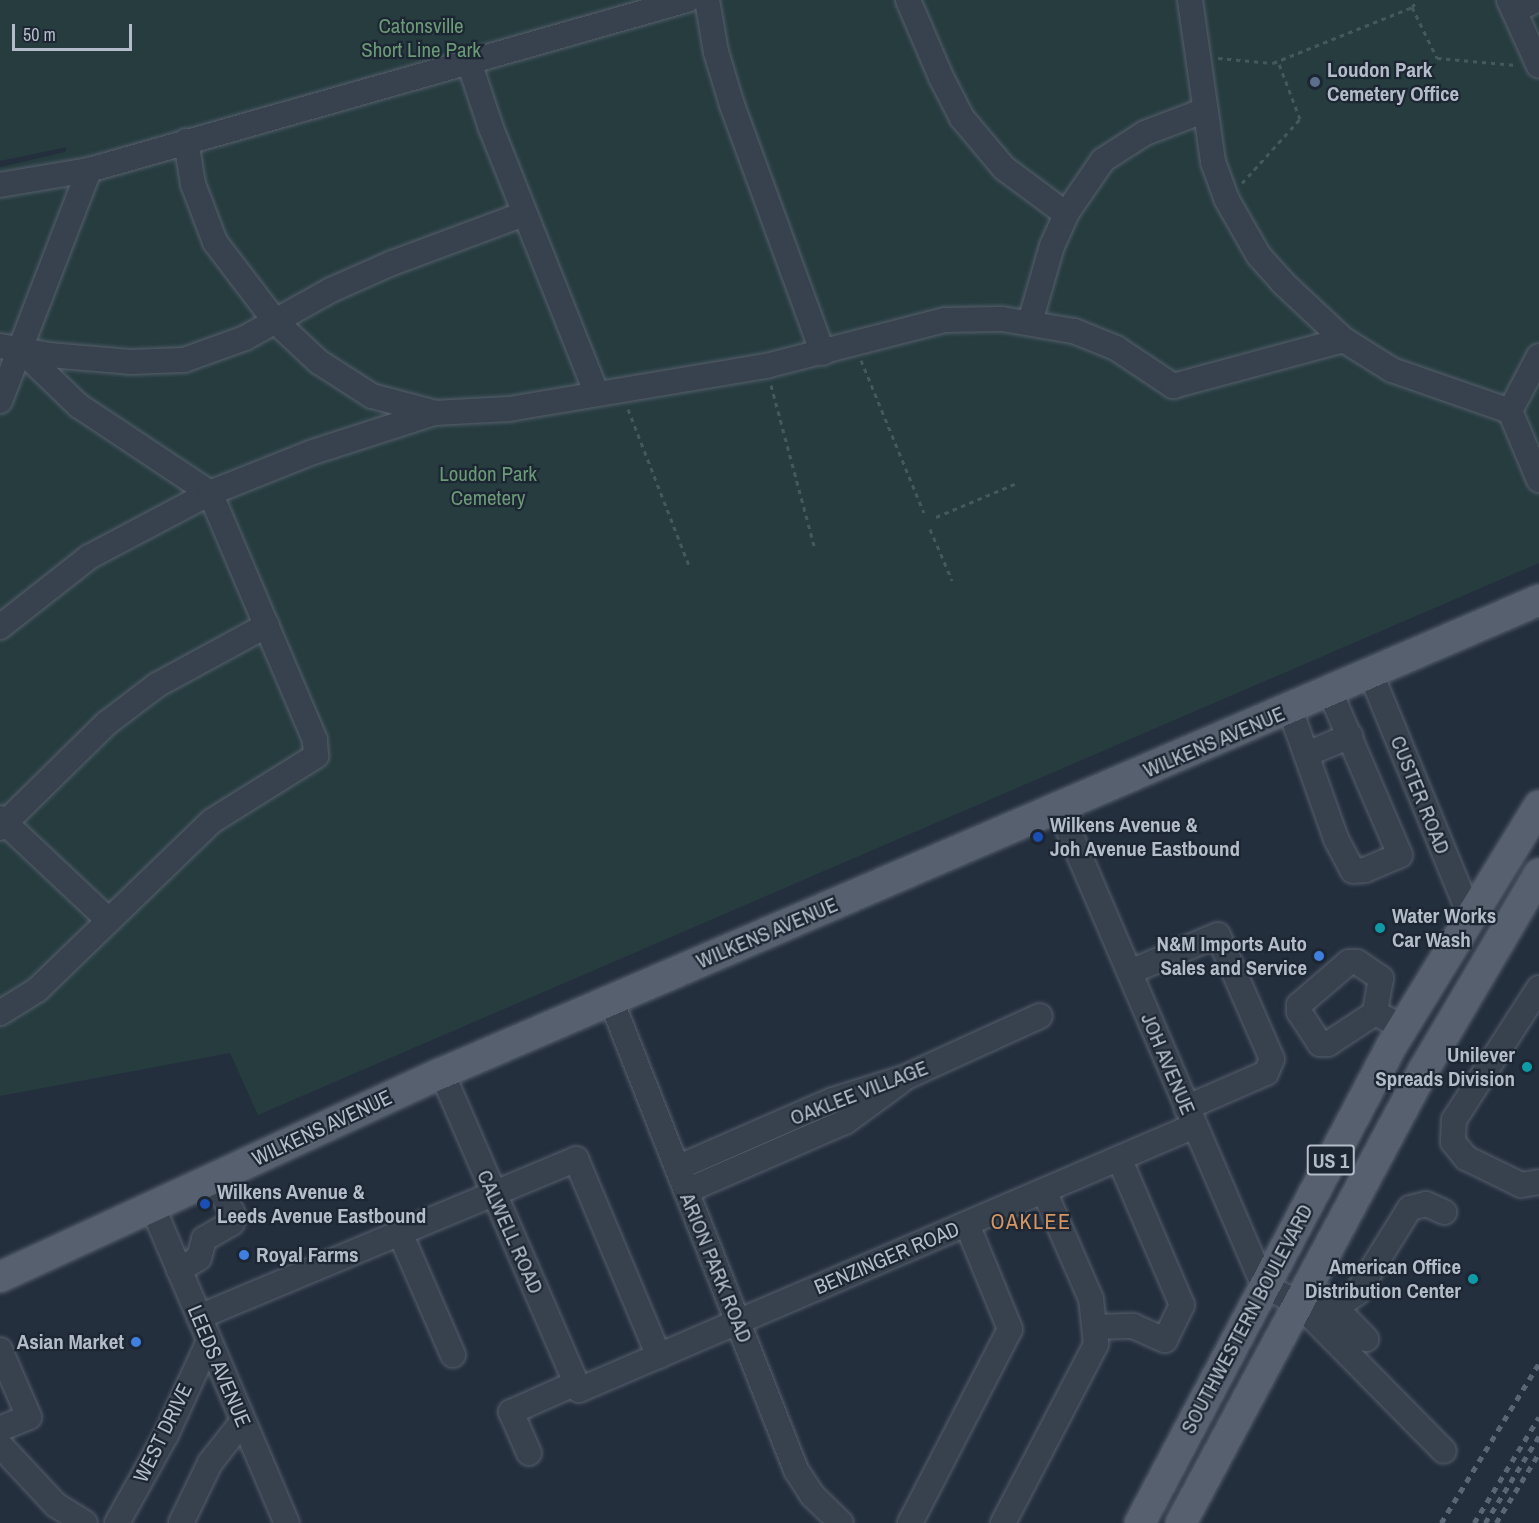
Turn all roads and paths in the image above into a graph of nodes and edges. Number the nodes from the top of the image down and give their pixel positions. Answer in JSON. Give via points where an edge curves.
{"nodes":[{"id":1,"x":687,"y":0,"type":"edge"},
{"id":2,"x":706,"y":0,"type":"edge"},
{"id":3,"x":908,"y":0,"type":"edge"},
{"id":4,"x":1190,"y":0,"type":"edge"},
{"id":5,"x":1418,"y":0,"type":"edge"},
{"id":6,"x":1537,"y":0,"type":"edge"},
{"id":7,"x":1512,"y":6,"type":"edge"},
{"id":8,"x":1412,"y":7,"type":"junction"},
{"id":9,"x":1198,"y":57,"type":"junction"},
{"id":10,"x":469,"y":62,"type":"junction"},
{"id":11,"x":1278,"y":62,"type":"junction"},
{"id":12,"x":1533,"y":66,"type":"edge"},
{"id":13,"x":1203,"y":111,"type":"junction"},
{"id":14,"x":186,"y":141,"type":"junction"},
{"id":15,"x":89,"y":170,"type":"junction"},
{"id":16,"x":0,"y":185,"type":"edge"},
{"id":17,"x":1227,"y":200,"type":"junction"},
{"id":18,"x":524,"y":214,"type":"junction"},
{"id":19,"x":1066,"y":214,"type":"junction"},
{"id":20,"x":275,"y":321,"type":"junction"},
{"id":21,"x":1030,"y":322,"type":"junction"},
{"id":22,"x":1344,"y":340,"type":"junction"},
{"id":23,"x":855,"y":344,"type":"junction"},
{"id":24,"x":11,"y":349,"type":"edge"},
{"id":25,"x":823,"y":353,"type":"junction"},
{"id":26,"x":766,"y":366,"type":"junction"},
{"id":27,"x":1536,"y":367,"type":"edge"},
{"id":28,"x":622,"y":390,"type":"junction"},
{"id":29,"x":597,"y":394,"type":"junction"},
{"id":30,"x":0,"y":401,"type":"edge"},
{"id":31,"x":1510,"y":411,"type":"junction"},
{"id":32,"x":434,"y":413,"type":"junction"},
{"id":33,"x":1539,"y":480,"type":"edge"},
{"id":34,"x":1017,"y":483,"type":"dead end"},
{"id":35,"x":210,"y":493,"type":"junction"},
{"id":36,"x":924,"y":513,"type":"dead end"},
{"id":37,"x":936,"y":517,"type":"dead end"},
{"id":38,"x":930,"y":529,"type":"dead end"},
{"id":39,"x":815,"y":549,"type":"dead end"},
{"id":40,"x":690,"y":568,"type":"dead end"},
{"id":41,"x":952,"y":580,"type":"dead end"},
{"id":42,"x":1539,"y":600,"type":"edge"},
{"id":43,"x":267,"y":625,"type":"junction"},
{"id":44,"x":0,"y":627,"type":"edge"},
{"id":45,"x":1371,"y":674,"type":"junction"},
{"id":46,"x":1330,"y":692,"type":"junction"},
{"id":47,"x":1290,"y":709,"type":"junction"},
{"id":48,"x":1350,"y":736,"type":"junction"},
{"id":49,"x":1307,"y":754,"type":"junction"},
{"id":50,"x":1539,"y":807,"type":"edge"},
{"id":51,"x":1059,"y":808,"type":"junction"},
{"id":52,"x":1,"y":823,"type":"edge"},
{"id":53,"x":1539,"y":874,"type":"edge"},
{"id":54,"x":1470,"y":915,"type":"junction"},
{"id":55,"x":107,"y":919,"type":"junction"},
{"id":56,"x":1130,"y":972,"type":"junction"},
{"id":57,"x":1539,"y":988,"type":"edge"},
{"id":58,"x":611,"y":1000,"type":"junction"},
{"id":59,"x":0,"y":1013,"type":"edge"},
{"id":60,"x":1375,"y":1013,"type":"dead end"},
{"id":61,"x":1040,"y":1016,"type":"dead end"},
{"id":62,"x":1403,"y":1027,"type":"junction"},
{"id":63,"x":442,"y":1073,"type":"junction"},
{"id":64,"x":906,"y":1077,"type":"junction"},
{"id":65,"x":1190,"y":1117,"type":"junction"},
{"id":66,"x":1119,"y":1158,"type":"junction"},
{"id":67,"x":677,"y":1168,"type":"junction"},
{"id":68,"x":214,"y":1179,"type":"junction"},
{"id":69,"x":1539,"y":1182,"type":"edge"},
{"id":70,"x":686,"y":1191,"type":"junction"},
{"id":71,"x":1044,"y":1191,"type":"junction"},
{"id":72,"x":494,"y":1194,"type":"junction"},
{"id":73,"x":153,"y":1208,"type":"junction"},
{"id":74,"x":1444,"y":1212,"type":"dead end"},
{"id":75,"x":968,"y":1224,"type":"junction"},
{"id":76,"x":400,"y":1233,"type":"junction"},
{"id":77,"x":179,"y":1270,"type":"junction"},
{"id":78,"x":0,"y":1278,"type":"edge"},
{"id":79,"x":1264,"y":1286,"type":"junction"},
{"id":80,"x":1303,"y":1291,"type":"junction"},
{"id":81,"x":1332,"y":1304,"type":"junction"},
{"id":82,"x":199,"y":1317,"type":"junction"},
{"id":83,"x":738,"y":1322,"type":"junction"},
{"id":84,"x":1097,"y":1327,"type":"junction"},
{"id":85,"x":1366,"y":1339,"type":"dead end"},
{"id":86,"x":209,"y":1341,"type":"junction"},
{"id":87,"x":0,"y":1350,"type":"edge"},
{"id":88,"x":453,"y":1355,"type":"dead end"},
{"id":89,"x":659,"y":1356,"type":"junction"},
{"id":90,"x":578,"y":1386,"type":"junction"},
{"id":91,"x":242,"y":1422,"type":"junction"},
{"id":92,"x":0,"y":1430,"type":"edge"},
{"id":93,"x":0,"y":1445,"type":"edge"},
{"id":94,"x":1444,"y":1451,"type":"dead end"},
{"id":95,"x":529,"y":1453,"type":"dead end"},
{"id":96,"x":85,"y":1523,"type":"edge"},
{"id":97,"x":117,"y":1523,"type":"edge"},
{"id":98,"x":181,"y":1523,"type":"edge"},
{"id":99,"x":287,"y":1523,"type":"edge"},
{"id":100,"x":841,"y":1523,"type":"edge"},
{"id":101,"x":910,"y":1523,"type":"edge"},
{"id":102,"x":1004,"y":1523,"type":"edge"},
{"id":103,"x":1140,"y":1523,"type":"edge"},
{"id":104,"x":1181,"y":1523,"type":"edge"}],
"edges":[{"from":1,"to":10,"type":"street"},
{"from":2,"to":25,"type":"street","via":[[732,105]]},
{"from":3,"to":19,"type":"street","via":[[940,77],[963,118],[1004,168]]},
{"from":4,"to":9,"type":"street"},
{"from":5,"to":8,"type":"path"},
{"from":6,"to":7,"type":"street"},
{"from":7,"to":12,"type":"street"},
{"from":8,"to":11,"type":"path"},
{"from":8,"to":12,"type":"path","via":[[1437,58]]},
{"from":9,"to":11,"type":"path"},
{"from":9,"to":13,"type":"street"},
{"from":10,"to":14,"type":"street"},
{"from":10,"to":18,"type":"street"},
{"from":11,"to":17,"type":"path","via":[[1300,119]]},
{"from":13,"to":17,"type":"street","via":[[1212,162]]},
{"from":13,"to":19,"type":"street","via":[[1125,144],[1103,160]]},
{"from":14,"to":15,"type":"street"},
{"from":14,"to":20,"type":"street","via":[[193,184],[215,242]]},
{"from":15,"to":16,"type":"street"},
{"from":15,"to":24,"type":"street"},
{"from":17,"to":22,"type":"street","via":[[1259,256],[1282,284]]},
{"from":18,"to":20,"type":"street","via":[[392,263]]},
{"from":18,"to":29,"type":"street"},
{"from":19,"to":21,"type":"street","via":[[1052,246]]},
{"from":20,"to":24,"type":"street","via":[[245,338],[184,360],[130,362]]},
{"from":20,"to":32,"type":"street","via":[[319,362],[364,391]]},
{"from":21,"to":22,"type":"street","via":[[1074,331],[1116,348],[1173,386]]},
{"from":21,"to":23,"type":"street","via":[[945,320]]},
{"from":22,"to":31,"type":"street","via":[[1392,370]]},
{"from":23,"to":25,"type":"street"},
{"from":23,"to":36,"type":"path"},
{"from":24,"to":30,"type":"street"},
{"from":24,"to":35,"type":"street","via":[[79,406]]},
{"from":25,"to":26,"type":"street"},
{"from":26,"to":28,"type":"street"},
{"from":26,"to":39,"type":"path"},
{"from":27,"to":31,"type":"street"},
{"from":28,"to":29,"type":"street"},
{"from":28,"to":40,"type":"path"},
{"from":29,"to":32,"type":"street","via":[[509,409]]},
{"from":31,"to":33,"type":"street"},
{"from":32,"to":35,"type":"street","via":[[314,452]]},
{"from":34,"to":37,"type":"path"},
{"from":35,"to":43,"type":"street"},
{"from":35,"to":44,"type":"street","via":[[89,557]]},
{"from":38,"to":41,"type":"path"},
{"from":42,"to":45,"type":"main road","name":"WILKENS AVENUE"},
{"from":43,"to":52,"type":"street","via":[[157,685],[107,723]]},
{"from":43,"to":55,"type":"street","via":[[315,740],[316,756],[212,821]]},
{"from":45,"to":46,"type":"main road","name":"WILKENS AVENUE"},
{"from":45,"to":54,"type":"street","name":"CUSTER ROAD"},
{"from":46,"to":47,"type":"main road","name":"WILKENS AVENUE"},
{"from":46,"to":48,"type":"street"},
{"from":47,"to":49,"type":"street"},
{"from":47,"to":51,"type":"main road","name":"WILKENS AVENUE"},
{"from":48,"to":49,"type":"street"},
{"from":48,"to":49,"type":"street","via":[[1400,855],[1365,870],[1353,871],[1336,839]]},
{"from":50,"to":54,"type":"main road","name":"SOUTHWESTERN BOULEVARD","number":"US 1"},
{"from":51,"to":56,"type":"street","name":"JOH AVENUE"},
{"from":51,"to":58,"type":"main road","name":"WILKENS AVENUE"},
{"from":52,"to":55,"type":"street"},
{"from":53,"to":80,"type":"main road","name":"SOUTHWESTERN BOULEVARD","number":"US 1","via":[[1488,956]]},
{"from":54,"to":62,"type":"main road","name":"SOUTHWESTERN BOULEVARD","number":"US 1"},
{"from":55,"to":59,"type":"street","via":[[37,990]]},
{"from":56,"to":65,"type":"street","name":"JOH AVENUE"},
{"from":56,"to":65,"type":"street","name":"BENZINGER ROAD","via":[[1218,935],[1272,1059],[1266,1073]]},
{"from":57,"to":69,"type":"street","via":[[1454,1120],[1453,1142],[1466,1158],[1521,1185]]},
{"from":58,"to":63,"type":"main road","name":"WILKENS AVENUE"},
{"from":58,"to":67,"type":"street","name":"ARION PARK ROAD"},
{"from":60,"to":62,"type":"street"},
{"from":61,"to":64,"type":"street","name":"OAKLEE VILLAGE"},
{"from":62,"to":79,"type":"main road","name":"SOUTHWESTERN BOULEVARD","number":"US 1"},
{"from":63,"to":68,"type":"main road","name":"WILKENS AVENUE"},
{"from":63,"to":72,"type":"street","name":"CALWELL ROAD"},
{"from":64,"to":67,"type":"street","name":"OAKLEE VILLAGE","via":[[833,1100]]},
{"from":64,"to":70,"type":"street","via":[[875,1104],[845,1122]]},
{"from":65,"to":66,"type":"street","name":"BENZINGER ROAD"},
{"from":65,"to":79,"type":"street","name":"JOH AVENUE"},
{"from":66,"to":71,"type":"street","name":"BENZINGER ROAD"},
{"from":66,"to":84,"type":"street","via":[[1182,1305],[1165,1340],[1133,1326]]},
{"from":67,"to":70,"type":"street","name":"ARION PARK ROAD"},
{"from":68,"to":73,"type":"main road","name":"WILKENS AVENUE"},
{"from":68,"to":77,"type":"street","via":[[232,1212],[232,1222],[204,1239],[199,1258]]},
{"from":70,"to":83,"type":"street","name":"ARION PARK ROAD"},
{"from":71,"to":75,"type":"street","name":"BENZINGER ROAD"},
{"from":71,"to":84,"type":"street","via":[[1091,1299]]},
{"from":72,"to":76,"type":"street"},
{"from":72,"to":89,"type":"street","via":[[576,1159]]},
{"from":72,"to":90,"type":"street","name":"CALWELL ROAD"},
{"from":73,"to":77,"type":"street","name":"LEEDS AVENUE"},
{"from":73,"to":78,"type":"main road","name":"WILKENS AVENUE"},
{"from":74,"to":81,"type":"street","via":[[1426,1204],[1410,1208],[1357,1293],[1344,1302]]},
{"from":75,"to":83,"type":"street","name":"BENZINGER ROAD"},
{"from":75,"to":101,"type":"street","via":[[1010,1329]]},
{"from":76,"to":82,"type":"street"},
{"from":76,"to":88,"type":"street"},
{"from":77,"to":82,"type":"street","name":"LEEDS AVENUE"},
{"from":79,"to":80,"type":"street"},
{"from":79,"to":103,"type":"main road","name":"SOUTHWESTERN BOULEVARD","number":"US 1"},
{"from":80,"to":81,"type":"street"},
{"from":80,"to":94,"type":"street"},
{"from":80,"to":104,"type":"main road","name":"SOUTHWESTERN BOULEVARD","number":"US 1"},
{"from":81,"to":85,"type":"street"},
{"from":82,"to":86,"type":"street","name":"LEEDS AVENUE"},
{"from":83,"to":89,"type":"street","name":"BENZINGER ROAD"},
{"from":83,"to":100,"type":"street","name":"ARION PARK ROAD","via":[[796,1470],[812,1495]]},
{"from":84,"to":102,"type":"street","via":[[1090,1361]]},
{"from":86,"to":91,"type":"street","name":"LEEDS AVENUE"},
{"from":86,"to":97,"type":"street","name":"WEST DRIVE","via":[[166,1435]]},
{"from":87,"to":92,"type":"street","via":[[29,1417]]},
{"from":89,"to":90,"type":"street","name":"BENZINGER ROAD"},
{"from":90,"to":95,"type":"street","name":"BENZINGER ROAD","via":[[511,1412]]},
{"from":91,"to":98,"type":"street","via":[[210,1463]]},
{"from":91,"to":99,"type":"street","name":"LEEDS AVENUE"},
{"from":93,"to":96,"type":"street","via":[[56,1505]]}]}
